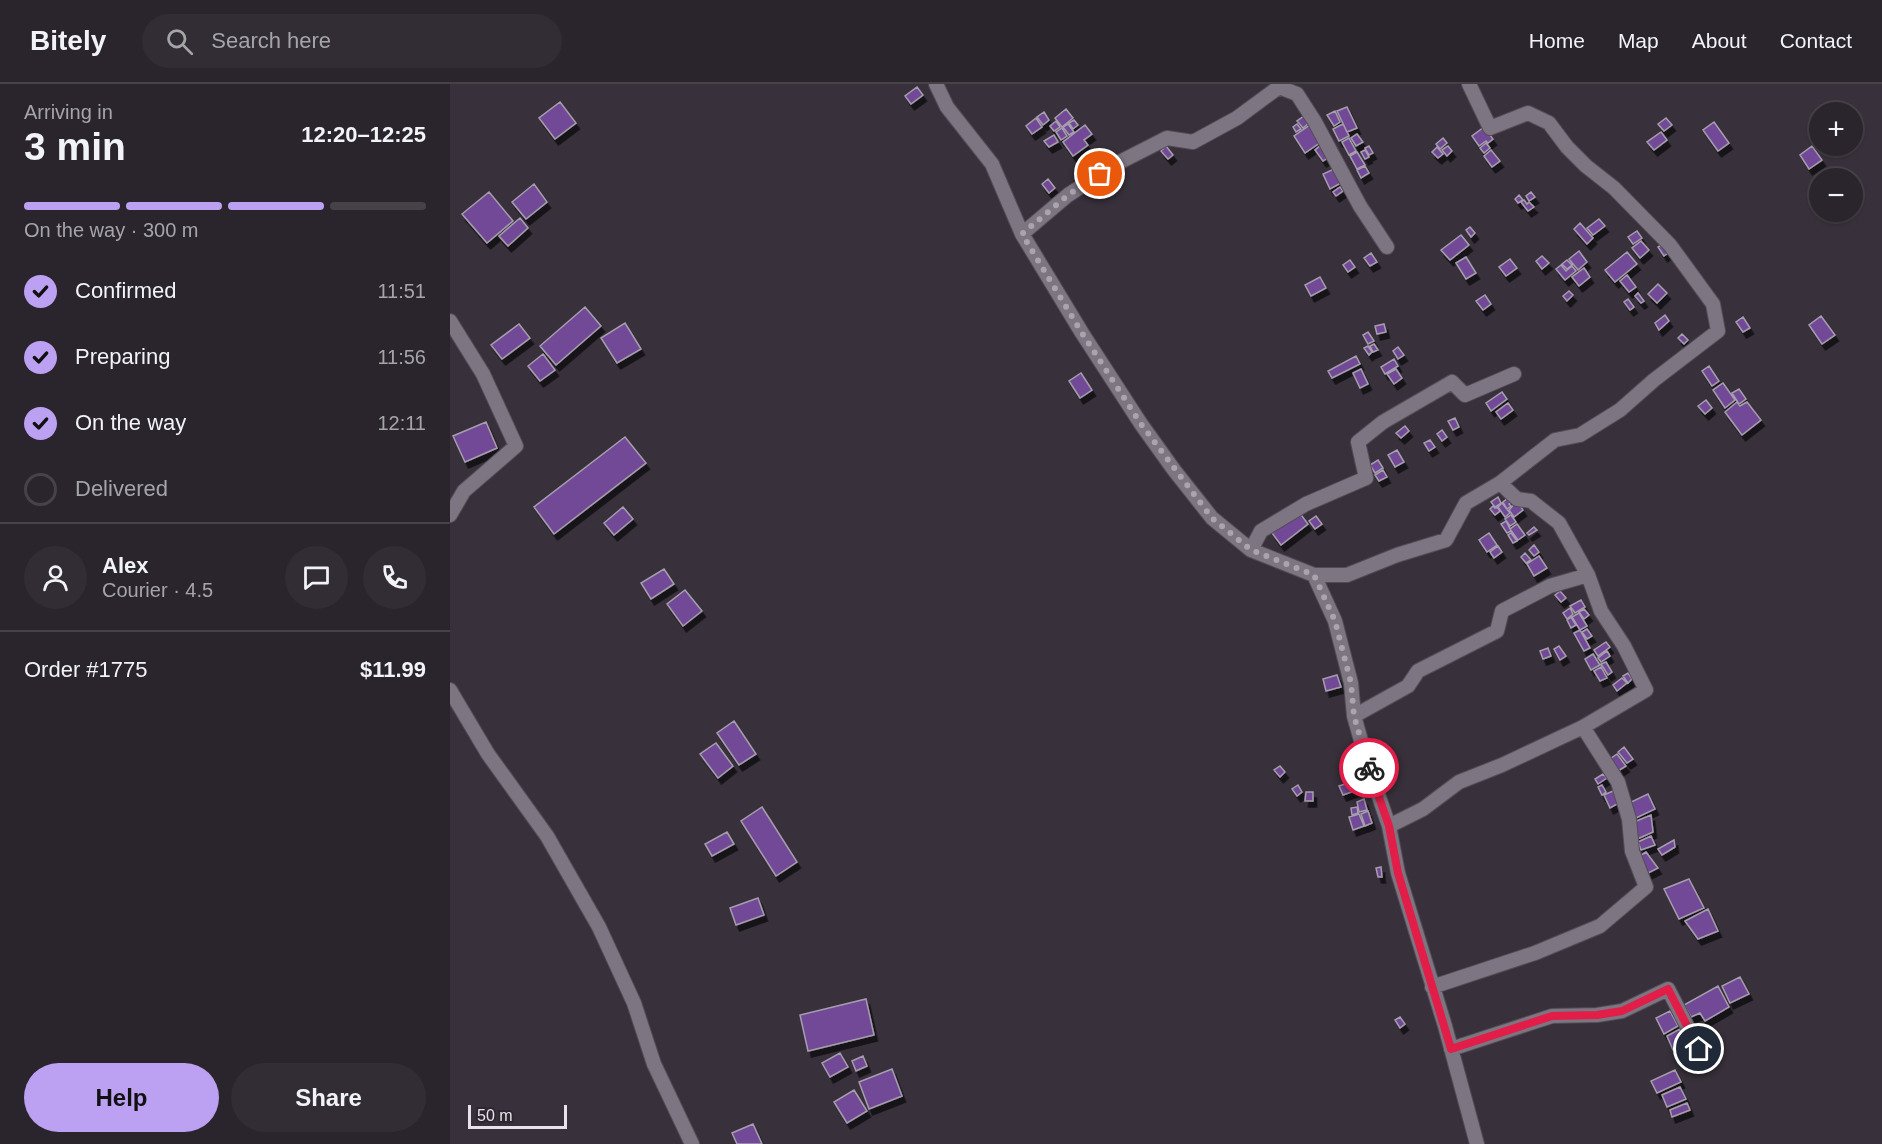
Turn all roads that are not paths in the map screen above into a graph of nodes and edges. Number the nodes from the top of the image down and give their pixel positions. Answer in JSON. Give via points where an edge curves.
{"nodes":[{"id":1,"x":936,"y":84,"type":"edge"},
{"id":2,"x":1469,"y":84,"type":"edge"},
{"id":3,"x":1022,"y":234,"type":"junction"},
{"id":4,"x":1387,"y":247,"type":"dead end"},
{"id":5,"x":450,"y":321,"type":"edge"},
{"id":6,"x":1514,"y":374,"type":"dead end"},
{"id":7,"x":1500,"y":483,"type":"junction"},
{"id":8,"x":450,"y":515,"type":"edge"},
{"id":9,"x":1251,"y":550,"type":"junction"},
{"id":10,"x":1588,"y":574,"type":"junction"},
{"id":11,"x":1314,"y":575,"type":"junction"},
{"id":12,"x":450,"y":690,"type":"edge"},
{"id":13,"x":1354,"y":716,"type":"junction"},
{"id":14,"x":1583,"y":727,"type":"junction"},
{"id":15,"x":1389,"y":826,"type":"junction"},
{"id":16,"x":1432,"y":987,"type":"junction"},
{"id":17,"x":1451,"y":1049,"type":"junction"},
{"id":18,"x":1699,"y":1049,"type":"dead end"},
{"id":19,"x":692,"y":1144,"type":"edge"},
{"id":20,"x":1477,"y":1144,"type":"edge"}],
"edges":[{"from":1,"to":3,"type":"street","via":[[947,107],[992,164]]},
{"from":2,"to":7,"type":"street","via":[[1490,128],[1528,113],[1549,123],[1567,147],[1670,245],[1713,304],[1718,331],[1620,410],[1580,435],[1555,440]]},
{"from":3,"to":4,"type":"street","via":[[1068,195],[1116,164],[1167,138],[1193,142],[1237,118],[1279,87],[1297,94]]},
{"from":3,"to":9,"type":"street","via":[[1154,443],[1212,518]]},
{"from":5,"to":8,"type":"street","via":[[483,374],[516,446],[464,491]]},
{"from":6,"to":9,"type":"street","via":[[1465,395],[1452,382],[1383,422],[1358,442],[1366,478],[1306,504],[1262,531]]},
{"from":7,"to":10,"type":"street","via":[[1516,499],[1531,501],[1559,523]]},
{"from":7,"to":11,"type":"street","via":[[1466,504],[1446,540],[1347,575]]},
{"from":9,"to":11,"type":"street"},
{"from":10,"to":13,"type":"street","via":[[1550,586],[1502,610],[1497,631],[1418,670],[1408,686]]},
{"from":10,"to":14,"type":"street","via":[[1601,611],[1647,690]]},
{"from":11,"to":13,"type":"street","via":[[1335,621],[1351,683]]},
{"from":12,"to":19,"type":"street","via":[[488,754],[547,836],[599,927],[634,1003],[654,1064]]},
{"from":13,"to":15,"type":"street"},
{"from":14,"to":15,"type":"street","via":[[1459,782],[1423,809]]},
{"from":14,"to":16,"type":"street","via":[[1618,782],[1629,819],[1632,851],[1646,887],[1600,926],[1526,957]]},
{"from":15,"to":16,"type":"street","via":[[1398,873]]},
{"from":16,"to":17,"type":"street"},
{"from":17,"to":18,"type":"street","via":[[1552,1016],[1622,1011],[1668,989]]},
{"from":17,"to":20,"type":"street"}]}
